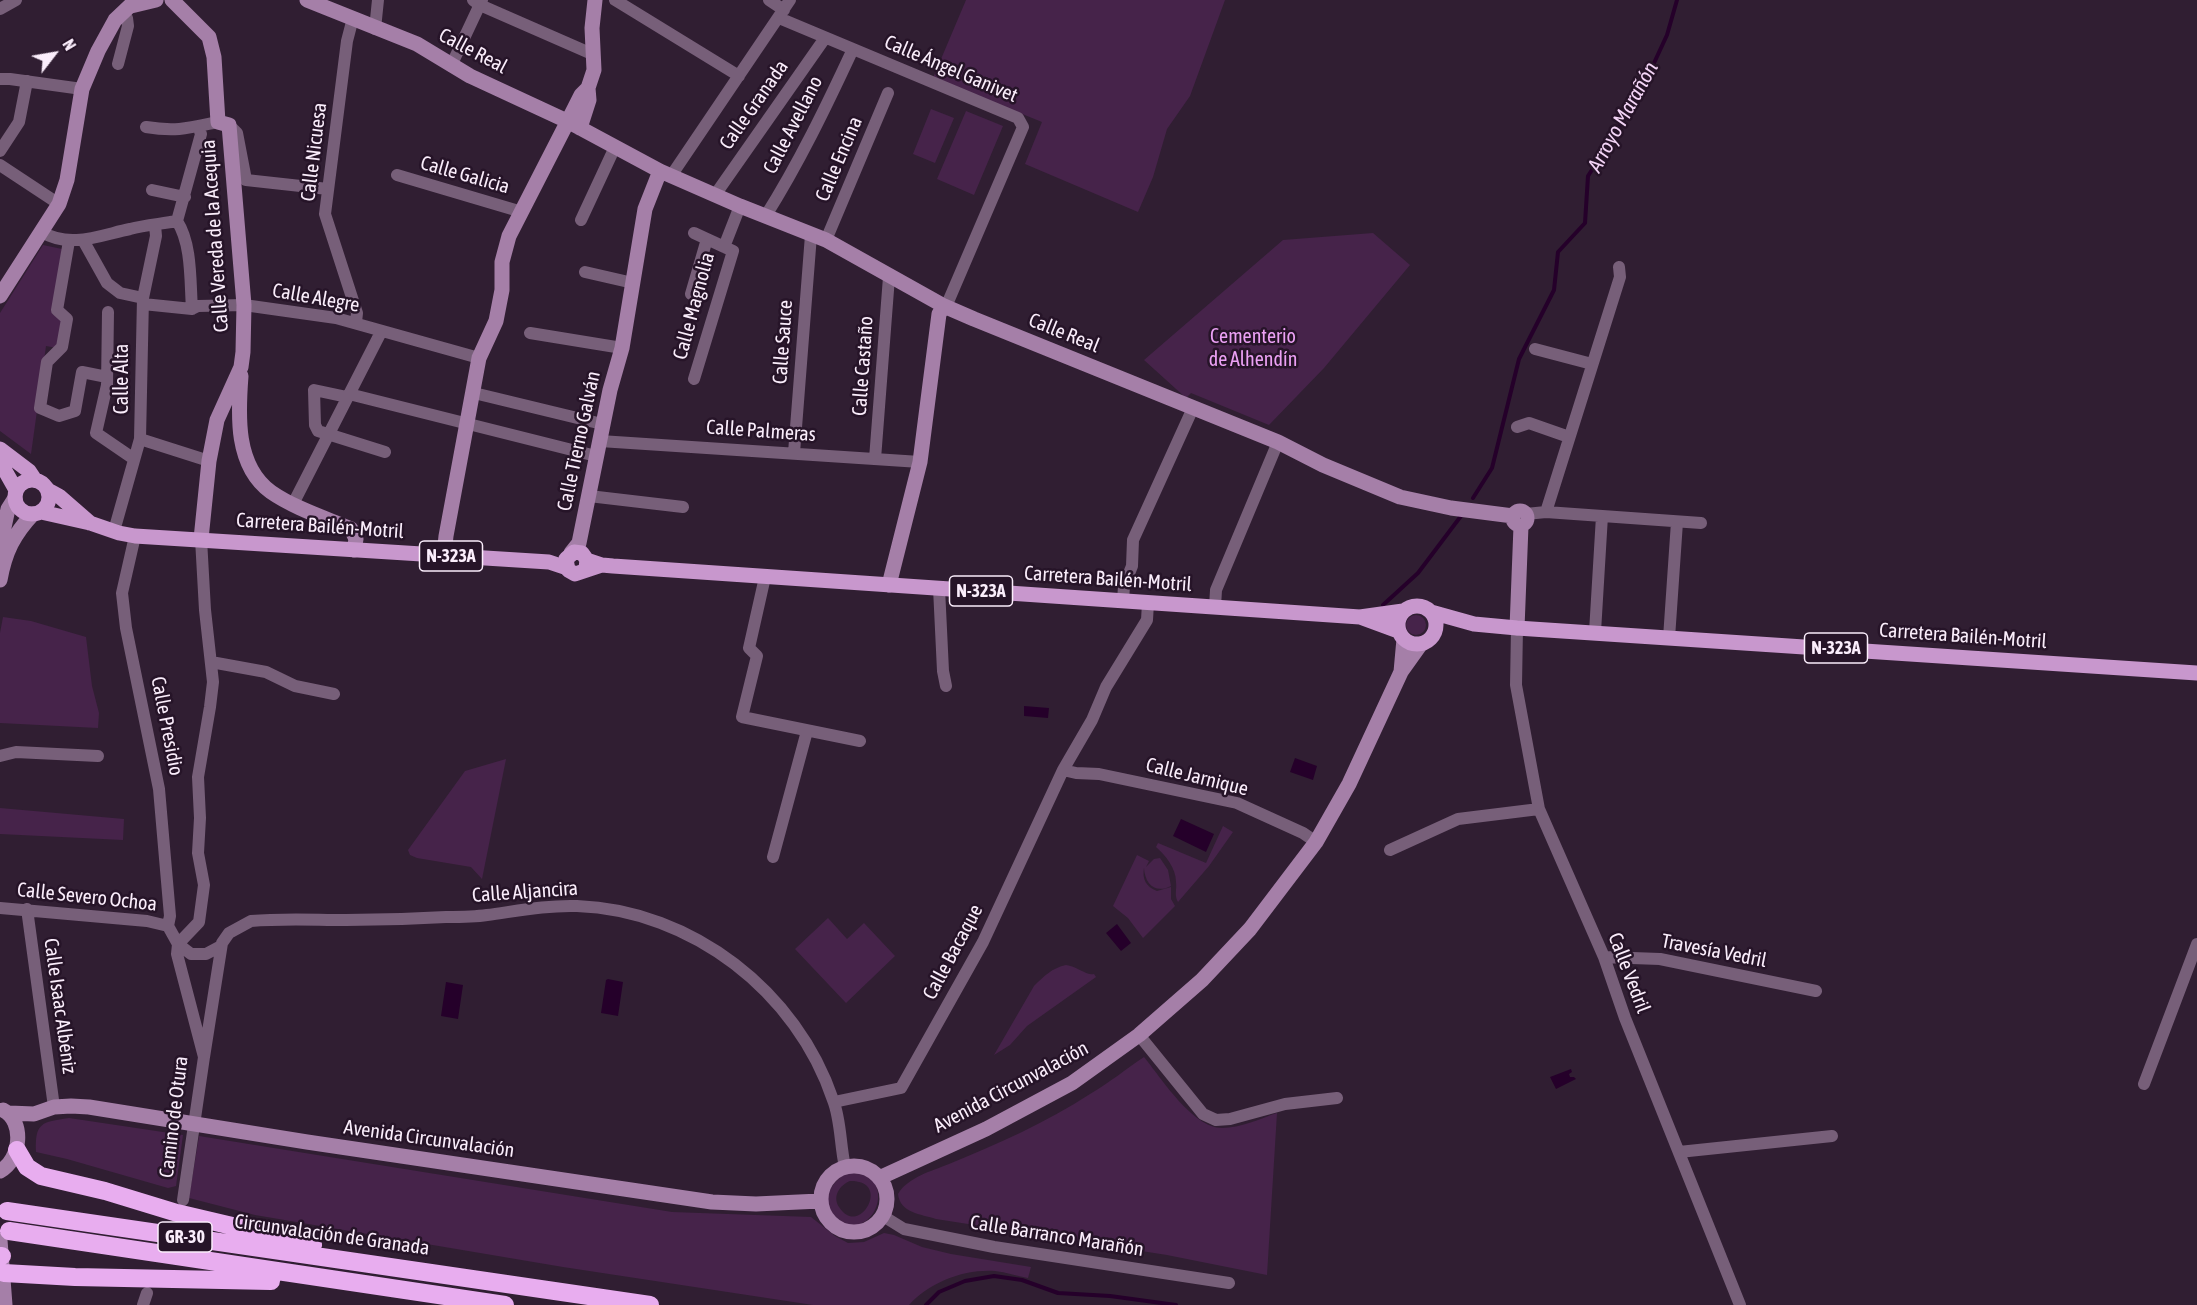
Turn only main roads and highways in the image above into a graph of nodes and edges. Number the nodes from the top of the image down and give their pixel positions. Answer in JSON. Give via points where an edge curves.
{"nodes":[{"id":1,"x":0,"y":449,"type":"edge"},
{"id":2,"x":0,"y":462,"type":"edge"},
{"id":3,"x":35,"y":480,"type":"junction"},
{"id":4,"x":48,"y":490,"type":"junction"},
{"id":5,"x":15,"y":494,"type":"junction"},
{"id":6,"x":37,"y":513,"type":"junction"},
{"id":7,"x":90,"y":523,"type":"junction"},
{"id":8,"x":1403,"y":611,"type":"junction"},
{"id":9,"x":1431,"y":612,"type":"junction"},
{"id":10,"x":1360,"y":617,"type":"junction"},
{"id":11,"x":1474,"y":624,"type":"junction"},
{"id":12,"x":1401,"y":635,"type":"junction"},
{"id":13,"x":1427,"y":639,"type":"junction"},
{"id":14,"x":2197,"y":673,"type":"edge"},
{"id":15,"x":17,"y":1143,"type":"road end"},
{"id":16,"x":7,"y":1211,"type":"dead end"},
{"id":17,"x":2,"y":1251,"type":"edge"},
{"id":18,"x":362,"y":1263,"type":"junction"},
{"id":19,"x":337,"y":1279,"type":"junction"},
{"id":20,"x":505,"y":1305,"type":"edge"},
{"id":21,"x":650,"y":1305,"type":"edge"}],
"edges":[{"from":1,"to":3,"type":"main road","number":"N-323A"},
{"from":2,"to":5,"type":"main road","number":"N-323A"},
{"from":3,"to":4,"type":"main road","number":"N-323A"},
{"from":3,"to":5,"type":"main road","via":[[23,482]]},
{"from":4,"to":6,"type":"main road","via":[[48,503]]},
{"from":4,"to":7,"type":"main road","name":"Carretera Bailén-Motril","number":"N-323A"},
{"from":5,"to":6,"type":"main road","number":"N-323A","via":[[21,510]]},
{"from":6,"to":7,"type":"main road","name":"Carretera Bailén-Motril","number":"N-323A"},
{"from":7,"to":10,"type":"main road","name":"Carretera Bailén-Motril","number":"N-323A","via":[[135,536],[202,546],[354,550],[549,562],[577,558],[602,566]]},
{"from":8,"to":9,"type":"main road","number":"N-323A","via":[[1419,606]]},
{"from":8,"to":10,"type":"main road","name":"Carretera Bailén-Motril","number":"N-323A"},
{"from":8,"to":12,"type":"main road","via":[[1398,621]]},
{"from":9,"to":11,"type":"main road","name":"Carretera Bailén-Motril","number":"N-323A"},
{"from":9,"to":13,"type":"main road","via":[[1436,623]]},
{"from":10,"to":12,"type":"main road","name":"Carretera Bailén-Motril","number":"N-323A"},
{"from":11,"to":13,"type":"main road","name":"Carretera Bailén-Motril","number":"N-323A"},
{"from":11,"to":14,"type":"main road","name":"Carretera Bailén-Motril","number":"N-323A"},
{"from":12,"to":13,"type":"main road","number":"N-323A","via":[[1412,644]]},
{"from":15,"to":18,"type":"highway","via":[[27,1167],[41,1176],[331,1249]]},
{"from":16,"to":18,"type":"highway","name":"Circunvalación de Granada","number":"GR-30"},
{"from":17,"to":19,"type":"highway","number":"GR-30"},
{"from":17,"to":19,"type":"highway","via":[[75,1277],[299,1284]]},
{"from":18,"to":21,"type":"highway","name":"Circunvalación de Granada","number":"GR-30"},
{"from":19,"to":20,"type":"highway","number":"GR-30"}]}
